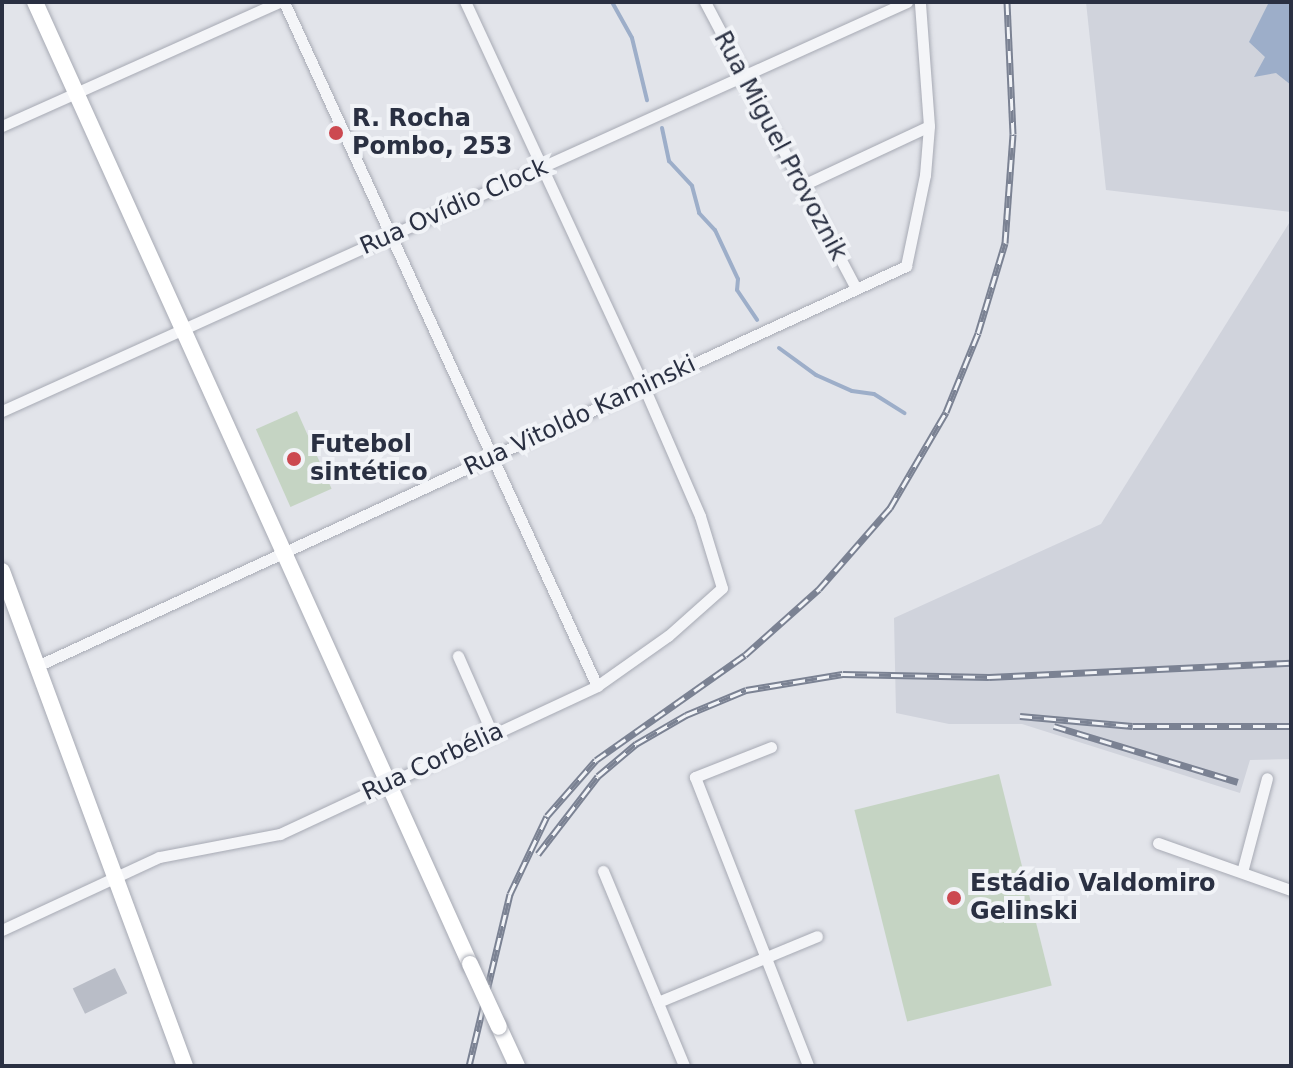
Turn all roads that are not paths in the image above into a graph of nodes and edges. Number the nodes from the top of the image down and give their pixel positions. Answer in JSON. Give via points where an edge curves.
{"nodes":[{"id":1,"x":35,"y":2,"type":"edge"},
{"id":2,"x":282,"y":2,"type":"edge"},
{"id":3,"x":465,"y":2,"type":"edge"},
{"id":4,"x":705,"y":2,"type":"edge"},
{"id":5,"x":907,"y":2,"type":"edge"},
{"id":6,"x":920,"y":2,"type":"edge"},
{"id":7,"x":743,"y":76,"type":"junction"},
{"id":8,"x":76,"y":93,"type":"junction"},
{"id":9,"x":2,"y":126,"type":"edge"},
{"id":10,"x":929,"y":126,"type":"junction"},
{"id":11,"x":540,"y":168,"type":"junction"},
{"id":12,"x":801,"y":186,"type":"junction"},
{"id":13,"x":391,"y":235,"type":"junction"},
{"id":14,"x":856,"y":289,"type":"junction"},
{"id":15,"x":182,"y":330,"type":"junction"},
{"id":16,"x":644,"y":387,"type":"junction"},
{"id":17,"x":2,"y":411,"type":"edge"},
{"id":18,"x":495,"y":455,"type":"junction"},
{"id":19,"x":284,"y":552,"type":"junction"},
{"id":20,"x":2,"y":571,"type":"edge"},
{"id":21,"x":458,"y":656,"type":"dead end"},
{"id":22,"x":35,"y":667,"type":"junction"},
{"id":23,"x":597,"y":686,"type":"junction"},
{"id":24,"x":492,"y":733,"type":"junction"},
{"id":25,"x":771,"y":747,"type":"dead end"},
{"id":26,"x":1267,"y":778,"type":"dead end"},
{"id":27,"x":387,"y":783,"type":"junction"},
{"id":28,"x":1158,"y":843,"type":"dead end"},
{"id":29,"x":603,"y":871,"type":"dead end"},
{"id":30,"x":1242,"y":872,"type":"junction"},
{"id":31,"x":115,"y":877,"type":"junction"},
{"id":32,"x":1291,"y":890,"type":"edge"},
{"id":33,"x":2,"y":930,"type":"edge"},
{"id":34,"x":817,"y":936,"type":"dead end"},
{"id":35,"x":765,"y":957,"type":"junction"},
{"id":36,"x":658,"y":1002,"type":"junction"},
{"id":37,"x":185,"y":1066,"type":"edge"},
{"id":38,"x":517,"y":1066,"type":"edge"},
{"id":39,"x":684,"y":1066,"type":"edge"},
{"id":40,"x":808,"y":1066,"type":"edge"}],
"edges":[{"from":1,"to":8,"type":"street"},
{"from":2,"to":8,"type":"street"},
{"from":2,"to":13,"type":"street"},
{"from":3,"to":11,"type":"street"},
{"from":4,"to":7,"type":"street","name":"Rua Miguel Provoznik"},
{"from":5,"to":7,"type":"street","name":"Rua Ovídio Clock"},
{"from":6,"to":10,"type":"street"},
{"from":7,"to":11,"type":"street","name":"Rua Ovídio Clock"},
{"from":7,"to":12,"type":"street","name":"Rua Miguel Provoznik"},
{"from":8,"to":9,"type":"street"},
{"from":8,"to":15,"type":"street"},
{"from":10,"to":12,"type":"street"},
{"from":10,"to":14,"type":"street","name":"Rua Vitoldo Kaminski","via":[[906,266]]},
{"from":11,"to":13,"type":"street","name":"Rua Ovídio Clock"},
{"from":11,"to":16,"type":"street"},
{"from":12,"to":14,"type":"street","name":"Rua Miguel Provoznik"},
{"from":13,"to":15,"type":"street","name":"Rua Ovídio Clock"},
{"from":13,"to":18,"type":"street"},
{"from":14,"to":16,"type":"street","name":"Rua Vitoldo Kaminski"},
{"from":15,"to":17,"type":"street","name":"Rua Ovídio Clock"},
{"from":15,"to":19,"type":"street"},
{"from":16,"to":18,"type":"street","name":"Rua Vitoldo Kaminski"},
{"from":16,"to":23,"type":"street","name":"Rua Corbélia","via":[[700,516],[722,588],[668,636]]},
{"from":18,"to":19,"type":"street","name":"Rua Vitoldo Kaminski"},
{"from":18,"to":23,"type":"street"},
{"from":19,"to":22,"type":"street","name":"Rua Vitoldo Kaminski"},
{"from":19,"to":27,"type":"street"},
{"from":20,"to":22,"type":"street"},
{"from":21,"to":24,"type":"street"},
{"from":22,"to":31,"type":"street"},
{"from":23,"to":24,"type":"street","name":"Rua Corbélia"},
{"from":24,"to":27,"type":"street","name":"Rua Corbélia"},
{"from":25,"to":35,"type":"street","via":[[695,777]]},
{"from":26,"to":30,"type":"street"},
{"from":27,"to":31,"type":"street","name":"Rua Corbélia","via":[[280,834],[159,857]]},
{"from":27,"to":38,"type":"street","bridge":true},
{"from":28,"to":30,"type":"street"},
{"from":29,"to":36,"type":"street"},
{"from":30,"to":32,"type":"street"},
{"from":31,"to":33,"type":"street","name":"Rua Corbélia"},
{"from":31,"to":37,"type":"street"},
{"from":34,"to":35,"type":"street"},
{"from":35,"to":36,"type":"street"},
{"from":35,"to":40,"type":"street"},
{"from":36,"to":39,"type":"street"}]}
